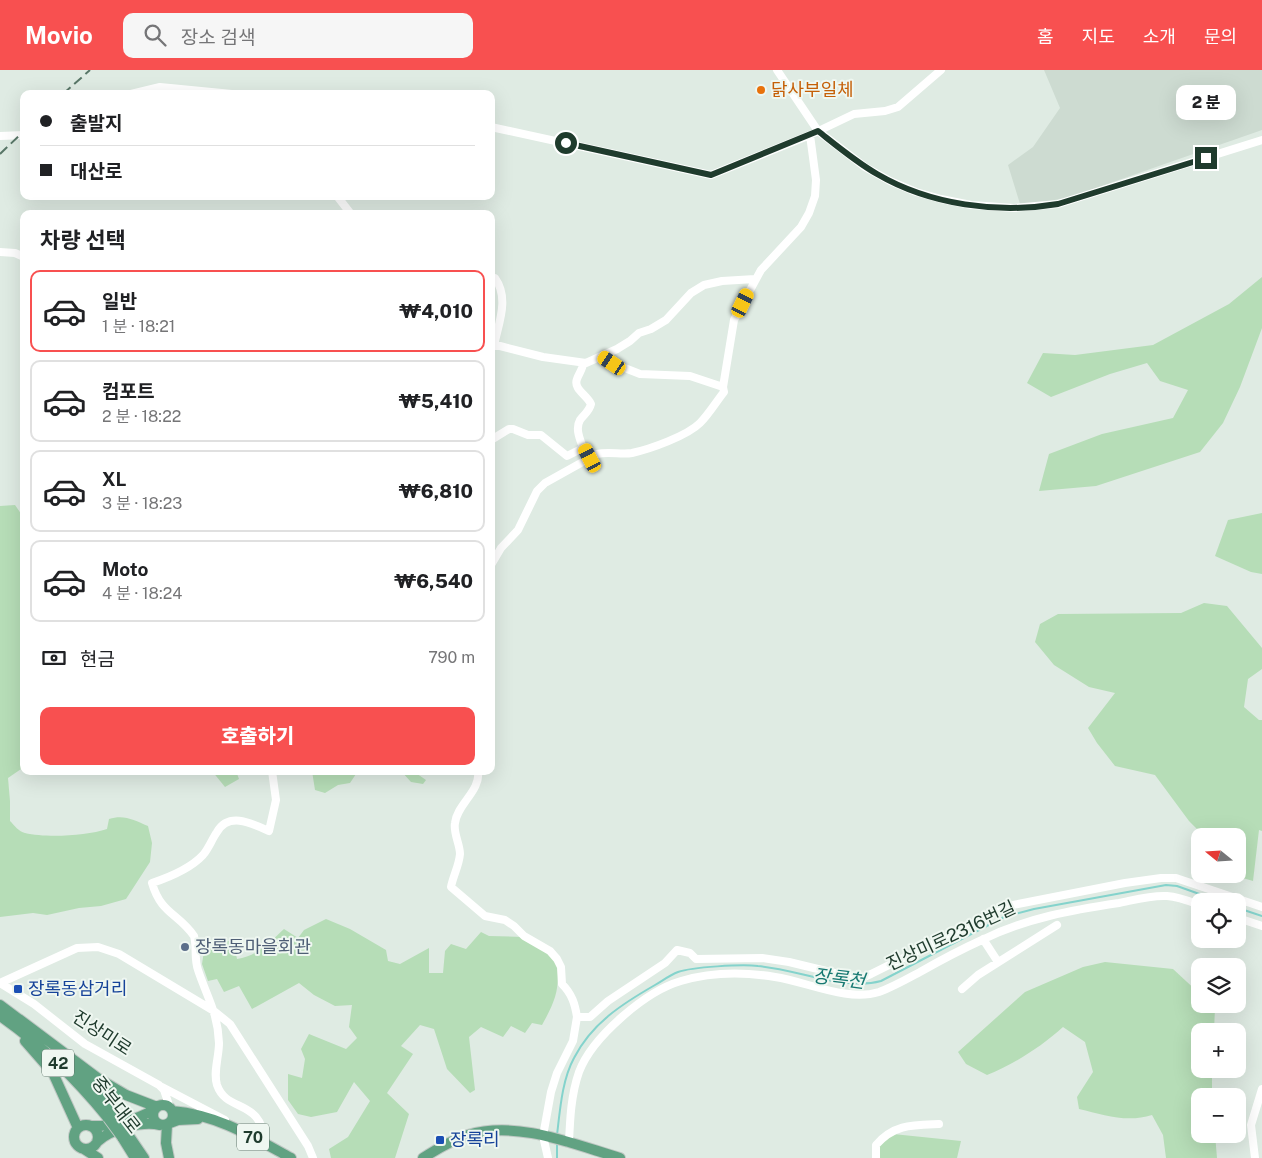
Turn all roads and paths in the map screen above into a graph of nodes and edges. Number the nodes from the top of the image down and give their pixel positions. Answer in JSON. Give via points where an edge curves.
{"nodes":[{"id":1,"x":777,"y":70,"type":"edge"},
{"id":2,"x":941,"y":70,"type":"edge"},
{"id":3,"x":147,"y":90,"type":"edge"},
{"id":4,"x":191,"y":90,"type":"edge"},
{"id":5,"x":495,"y":127,"type":"edge"},
{"id":6,"x":818,"y":131,"type":"junction"},
{"id":7,"x":20,"y":135,"type":"edge"},
{"id":8,"x":0,"y":136,"type":"edge"},
{"id":9,"x":810,"y":136,"type":"junction"},
{"id":10,"x":1262,"y":140,"type":"edge"},
{"id":11,"x":340,"y":200,"type":"edge"},
{"id":12,"x":348,"y":210,"type":"edge"},
{"id":13,"x":0,"y":252,"type":"edge"},
{"id":14,"x":20,"y":255,"type":"edge"},
{"id":15,"x":495,"y":278,"type":"edge"},
{"id":16,"x":755,"y":279,"type":"junction"},
{"id":17,"x":495,"y":338,"type":"edge"},
{"id":18,"x":495,"y":346,"type":"edge"},
{"id":19,"x":602,"y":356,"type":"junction"},
{"id":20,"x":583,"y":363,"type":"junction"},
{"id":21,"x":723,"y":387,"type":"junction"},
{"id":22,"x":495,"y":438,"type":"edge"},
{"id":23,"x":583,"y":448,"type":"junction"},
{"id":24,"x":590,"y":458,"type":"junction"},
{"id":25,"x":495,"y":558,"type":"edge"},
{"id":26,"x":273,"y":775,"type":"edge"},
{"id":27,"x":479,"y":775,"type":"edge"},
{"id":28,"x":1191,"y":902,"type":"edge"},
{"id":29,"x":1262,"y":907,"type":"edge"},
{"id":30,"x":1246,"y":921,"type":"edge"},
{"id":31,"x":1057,"y":925,"type":"dead end"},
{"id":32,"x":1262,"y":926,"type":"edge"},
{"id":33,"x":983,"y":939,"type":"junction"},
{"id":34,"x":998,"y":962,"type":"junction"},
{"id":35,"x":0,"y":983,"type":"edge"},
{"id":36,"x":962,"y":989,"type":"dead end"},
{"id":37,"x":0,"y":1005,"type":"edge"},
{"id":38,"x":214,"y":1011,"type":"junction"},
{"id":39,"x":0,"y":1017,"type":"edge"},
{"id":40,"x":577,"y":1017,"type":"junction"},
{"id":41,"x":19,"y":1019,"type":"junction"},
{"id":42,"x":161,"y":1088,"type":"junction"},
{"id":43,"x":1262,"y":1089,"type":"edge"},
{"id":44,"x":163,"y":1108,"type":"junction"},
{"id":45,"x":112,"y":1117,"type":"junction"},
{"id":46,"x":214,"y":1120,"type":"junction"},
{"id":47,"x":166,"y":1124,"type":"junction"},
{"id":48,"x":939,"y":1124,"type":"dead end"},
{"id":49,"x":90,"y":1126,"type":"junction"},
{"id":50,"x":78,"y":1128,"type":"junction"},
{"id":51,"x":237,"y":1128,"type":"junction"},
{"id":52,"x":125,"y":1136,"type":"junction"},
{"id":53,"x":545,"y":1136,"type":"junction"},
{"id":54,"x":96,"y":1142,"type":"junction"},
{"id":55,"x":568,"y":1142,"type":"junction"},
{"id":56,"x":265,"y":1144,"type":"junction"},
{"id":57,"x":84,"y":1148,"type":"junction"},
{"id":58,"x":98,"y":1158,"type":"edge"},
{"id":59,"x":135,"y":1158,"type":"edge"},
{"id":60,"x":144,"y":1158,"type":"edge"},
{"id":61,"x":169,"y":1158,"type":"edge"},
{"id":62,"x":291,"y":1158,"type":"edge"},
{"id":63,"x":313,"y":1158,"type":"edge"},
{"id":64,"x":423,"y":1158,"type":"edge"},
{"id":65,"x":548,"y":1158,"type":"edge"},
{"id":66,"x":620,"y":1158,"type":"edge"},
{"id":67,"x":876,"y":1158,"type":"edge"},
{"id":68,"x":1255,"y":1158,"type":"edge"}],
"edges":[{"from":1,"to":6,"type":"street"},
{"from":2,"to":6,"type":"street","via":[[898,106],[886,111],[854,114]]},
{"from":3,"to":4,"type":"street","via":[[160,87]]},
{"from":5,"to":9,"type":"street","via":[[711,175]]},
{"from":6,"to":9,"type":"street"},
{"from":6,"to":10,"type":"street","via":[[865,167],[902,187],[941,199],[999,207],[1058,204]]},
{"from":7,"to":8,"type":"street"},
{"from":9,"to":16,"type":"street","via":[[816,180],[809,213],[801,227]]},
{"from":11,"to":12,"type":"street"},
{"from":13,"to":14,"type":"street"},
{"from":15,"to":17,"type":"street","via":[[502,297]]},
{"from":16,"to":19,"type":"street","via":[[704,286],[691,293],[666,320]]},
{"from":16,"to":21,"type":"street","via":[[734,320]]},
{"from":18,"to":20,"type":"street"},
{"from":19,"to":20,"type":"street"},
{"from":19,"to":21,"type":"street","via":[[640,374],[690,376]]},
{"from":20,"to":23,"type":"street","via":[[576,386],[591,404],[578,426]]},
{"from":21,"to":24,"type":"street","via":[[724,392],[700,423],[686,433],[631,453],[607,452]]},
{"from":22,"to":23,"type":"street","via":[[513,429],[541,436],[567,456]]},
{"from":23,"to":24,"type":"street"},
{"from":24,"to":25,"type":"street","via":[[545,483],[537,491],[518,530]]},
{"from":26,"to":38,"type":"street","via":[[276,800],[269,831],[243,821],[225,823],[194,863],[152,883],[161,905],[194,936],[197,969]]},
{"from":27,"to":40,"type":"street","via":[[454,824],[460,852],[451,887],[485,916],[505,920],[557,959],[562,984],[569,990]]},
{"from":28,"to":33,"type":"street","via":[[1155,896],[1048,916]]},
{"from":29,"to":40,"type":"street","name":"진상미로2316번길","via":[[1176,878],[1125,883],[1008,906],[878,971],[858,977],[762,958],[696,959],[690,953],[677,950],[665,963],[590,1017]]},
{"from":30,"to":32,"type":"street"},
{"from":31,"to":34,"type":"street"},
{"from":33,"to":34,"type":"street"},
{"from":33,"to":55,"type":"street","via":[[889,988],[869,994],[848,994],[755,975],[712,975],[670,985],[614,1024],[591,1050],[573,1094]]},
{"from":34,"to":36,"type":"street"},
{"from":35,"to":38,"type":"street","via":[[77,948],[98,947],[119,954]]},
{"from":35,"to":42,"type":"street","name":"진상미로","via":[[34,1004],[85,1044]]},
{"from":37,"to":41,"type":"main road","name":"중부대로","number":"42"},
{"from":38,"to":56,"type":"street","via":[[219,1044],[218,1088],[229,1100],[260,1120]]},
{"from":38,"to":63,"type":"street","via":[[230,1024],[240,1038]]},
{"from":39,"to":45,"type":"main road","name":"중부대로","number":"42","via":[[54,1058]]},
{"from":39,"to":50,"type":"main road","via":[[39,1054],[53,1073]]},
{"from":40,"to":53,"type":"street","via":[[573,1041],[555,1079]]},
{"from":41,"to":44,"type":"main road","via":[[108,1084],[126,1095]]},
{"from":41,"to":45,"type":"main road","name":"중부대로","number":"42","via":[[68,1061]]},
{"from":42,"to":44,"type":"street"},
{"from":42,"to":51,"type":"street","name":"진상미로"},
{"from":43,"to":68,"type":"street","via":[[1251,1125]]},
{"from":44,"to":46,"type":"main road"},
{"from":44,"to":47,"type":"main road","via":[[173,1117]]},
{"from":44,"to":47,"type":"main road","via":[[153,1119]]},
{"from":44,"to":49,"type":"main road","via":[[106,1126]]},
{"from":45,"to":52,"type":"main road","number":"42","bridge":true},
{"from":46,"to":47,"type":"main road"},
{"from":46,"to":51,"type":"main road","number":"70"},
{"from":47,"to":54,"type":"main road","via":[[140,1124],[106,1134]]},
{"from":47,"to":61,"type":"main road"},
{"from":48,"to":67,"type":"street","via":[[901,1126],[880,1139],[876,1145]]},
{"from":49,"to":50,"type":"main road"},
{"from":49,"to":54,"type":"main road","via":[[96,1130]]},
{"from":50,"to":57,"type":"main road","via":[[74,1134],[75,1142]]},
{"from":51,"to":56,"type":"main road","number":"70"},
{"from":52,"to":59,"type":"main road","name":"중부대로","number":"42"},
{"from":52,"to":60,"type":"main road","name":"중부대로","number":"42"},
{"from":53,"to":55,"type":"main road"},
{"from":53,"to":64,"type":"main road","via":[[501,1131],[478,1133],[457,1139]]},
{"from":53,"to":65,"type":"street"},
{"from":54,"to":57,"type":"main road"},
{"from":55,"to":66,"type":"main road"},
{"from":56,"to":62,"type":"main road","number":"70"},
{"from":57,"to":58,"type":"main road"}]}
